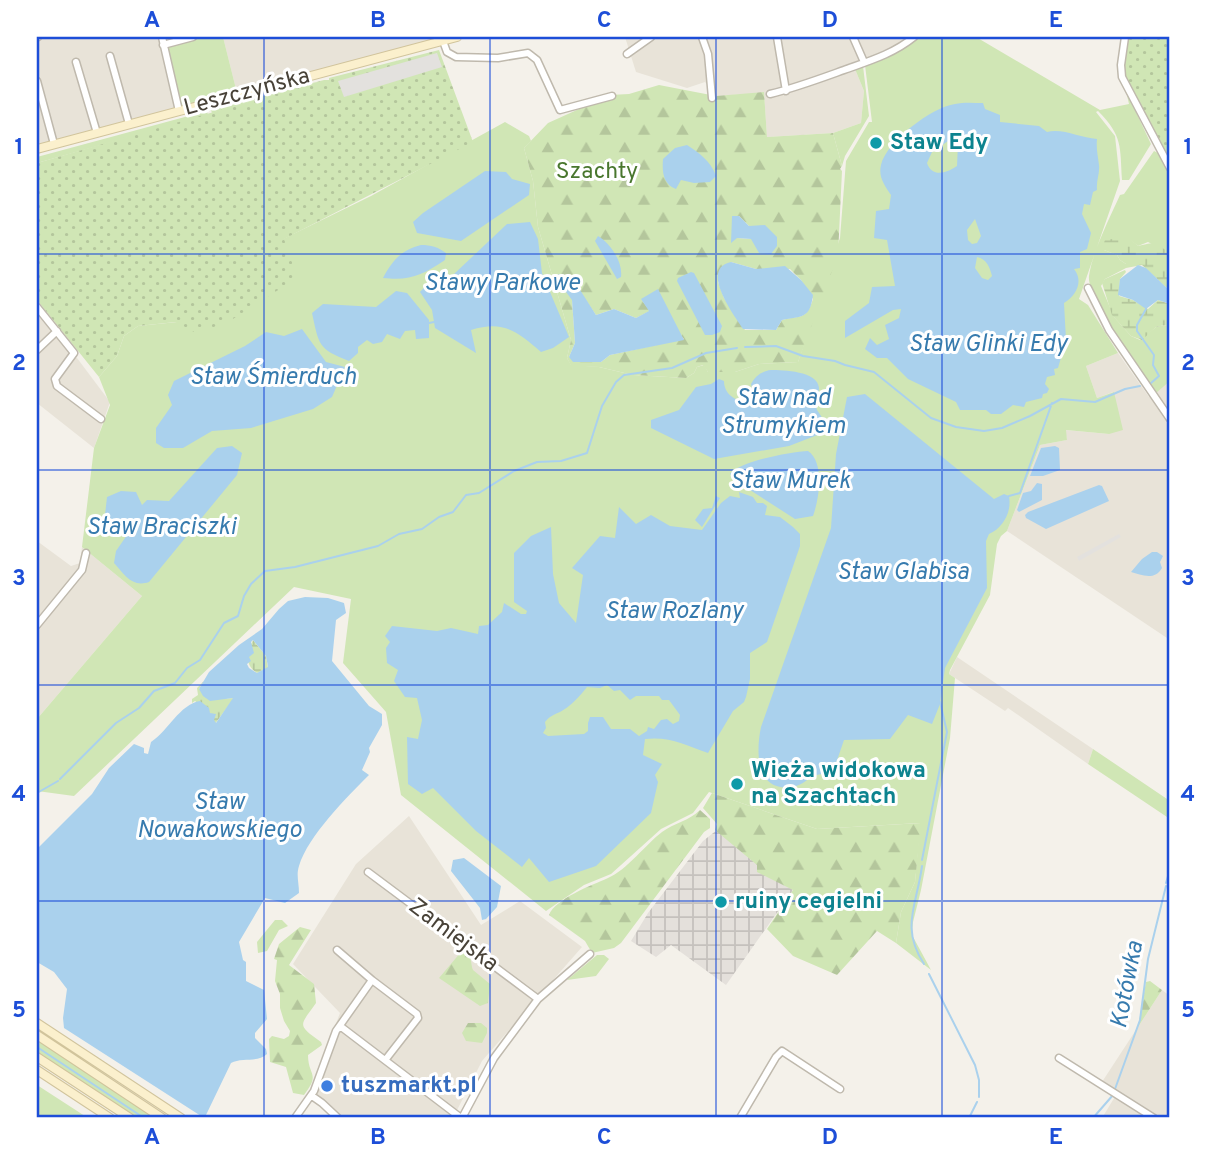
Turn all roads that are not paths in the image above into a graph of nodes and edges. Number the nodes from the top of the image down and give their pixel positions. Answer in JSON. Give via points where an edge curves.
{"nodes":[{"id":1,"x":162,"y":37,"type":"edge"},
{"id":2,"x":193,"y":37,"type":"edge"},
{"id":3,"x":457,"y":37,"type":"edge"},
{"id":4,"x":651,"y":37,"type":"edge"},
{"id":5,"x":702,"y":37,"type":"edge"},
{"id":6,"x":779,"y":37,"type":"edge"},
{"id":7,"x":853,"y":37,"type":"edge"},
{"id":8,"x":914,"y":37,"type":"edge"},
{"id":9,"x":1125,"y":37,"type":"edge"},
{"id":10,"x":443,"y":41,"type":"junction"},
{"id":11,"x":163,"y":45,"type":"junction"},
{"id":12,"x":627,"y":54,"type":"dead end"},
{"id":13,"x":110,"y":56,"type":"dead end"},
{"id":14,"x":76,"y":62,"type":"dead end"},
{"id":15,"x":864,"y":62,"type":"junction"},
{"id":16,"x":37,"y":81,"type":"edge"},
{"id":17,"x":786,"y":91,"type":"junction"},
{"id":18,"x":770,"y":94,"type":"dead end"},
{"id":19,"x":612,"y":96,"type":"dead end"},
{"id":20,"x":712,"y":98,"type":"dead end"},
{"id":21,"x":179,"y":111,"type":"junction"},
{"id":22,"x":45,"y":112,"type":"junction"},
{"id":23,"x":37,"y":114,"type":"edge"},
{"id":24,"x":130,"y":124,"type":"junction"},
{"id":25,"x":97,"y":133,"type":"junction"},
{"id":26,"x":54,"y":144,"type":"junction"},
{"id":27,"x":37,"y":149,"type":"edge"},
{"id":28,"x":1170,"y":168,"type":"edge"},
{"id":29,"x":1088,"y":288,"type":"dead end"},
{"id":30,"x":37,"y":307,"type":"edge"},
{"id":31,"x":57,"y":331,"type":"junction"},
{"id":32,"x":37,"y":350,"type":"edge"},
{"id":33,"x":101,"y":419,"type":"dead end"},
{"id":34,"x":1170,"y":419,"type":"edge"},
{"id":35,"x":86,"y":553,"type":"dead end"},
{"id":36,"x":39,"y":617,"type":"edge"},
{"id":37,"x":37,"y":625,"type":"edge"},
{"id":38,"x":368,"y":872,"type":"dead end"},
{"id":39,"x":337,"y":950,"type":"dead end"},
{"id":40,"x":590,"y":954,"type":"dead end"},
{"id":41,"x":372,"y":980,"type":"junction"},
{"id":42,"x":538,"y":999,"type":"junction"},
{"id":43,"x":37,"y":1023,"type":"edge"},
{"id":44,"x":340,"y":1026,"type":"junction"},
{"id":45,"x":37,"y":1035,"type":"edge"},
{"id":46,"x":37,"y":1057,"type":"edge"},
{"id":47,"x":1059,"y":1058,"type":"dead end"},
{"id":48,"x":386,"y":1059,"type":"junction"},
{"id":49,"x":37,"y":1070,"type":"edge"},
{"id":50,"x":840,"y":1089,"type":"dead end"},
{"id":51,"x":312,"y":1097,"type":"junction"},
{"id":52,"x":110,"y":1118,"type":"edge"},
{"id":53,"x":130,"y":1118,"type":"edge"},
{"id":54,"x":162,"y":1118,"type":"edge"},
{"id":55,"x":181,"y":1118,"type":"edge"},
{"id":56,"x":295,"y":1118,"type":"edge"},
{"id":57,"x":338,"y":1118,"type":"edge"},
{"id":58,"x":462,"y":1118,"type":"edge"},
{"id":59,"x":740,"y":1118,"type":"edge"},
{"id":60,"x":1154,"y":1118,"type":"edge"}],
"edges":[{"from":1,"to":11,"type":"street"},
{"from":2,"to":11,"type":"street"},
{"from":3,"to":10,"type":"street","name":"Leszczyńska"},
{"from":4,"to":12,"type":"street"},
{"from":5,"to":20,"type":"street"},
{"from":6,"to":17,"type":"street"},
{"from":7,"to":15,"type":"street"},
{"from":8,"to":15,"type":"street","via":[[896,50]]},
{"from":9,"to":28,"type":"street","via":[[1122,77]]},
{"from":10,"to":19,"type":"street","via":[[447,52],[456,58],[528,54],[537,60],[560,110]]},
{"from":10,"to":21,"type":"street","name":"Leszczyńska"},
{"from":11,"to":21,"type":"street"},
{"from":13,"to":24,"type":"street"},
{"from":14,"to":25,"type":"street"},
{"from":15,"to":17,"type":"street"},
{"from":16,"to":22,"type":"street"},
{"from":17,"to":18,"type":"street"},
{"from":21,"to":24,"type":"street","name":"Leszczyńska"},
{"from":22,"to":23,"type":"street"},
{"from":22,"to":26,"type":"street"},
{"from":24,"to":25,"type":"street","name":"Leszczyńska"},
{"from":25,"to":26,"type":"street","name":"Leszczyńska"},
{"from":26,"to":27,"type":"street","name":"Leszczyńska"},
{"from":29,"to":34,"type":"street","via":[[1109,330]]},
{"from":30,"to":31,"type":"street"},
{"from":31,"to":32,"type":"street"},
{"from":31,"to":33,"type":"street","via":[[74,353],[55,379],[57,386]]},
{"from":35,"to":36,"type":"street","via":[[82,570]]},
{"from":36,"to":37,"type":"street"},
{"from":38,"to":42,"type":"street","name":"Zamiejska"},
{"from":39,"to":41,"type":"street"},
{"from":40,"to":42,"type":"street"},
{"from":41,"to":44,"type":"street"},
{"from":41,"to":48,"type":"street","via":[[418,1018]]},
{"from":42,"to":58,"type":"street","via":[[494,1058]]},
{"from":43,"to":55,"type":"street"},
{"from":44,"to":48,"type":"street"},
{"from":44,"to":51,"type":"street"},
{"from":45,"to":54,"type":"street"},
{"from":46,"to":53,"type":"street"},
{"from":47,"to":60,"type":"street"},
{"from":48,"to":58,"type":"street"},
{"from":49,"to":52,"type":"street"},
{"from":50,"to":59,"type":"street","via":[[782,1051]]},
{"from":51,"to":56,"type":"street"},
{"from":51,"to":57,"type":"street"}]}
